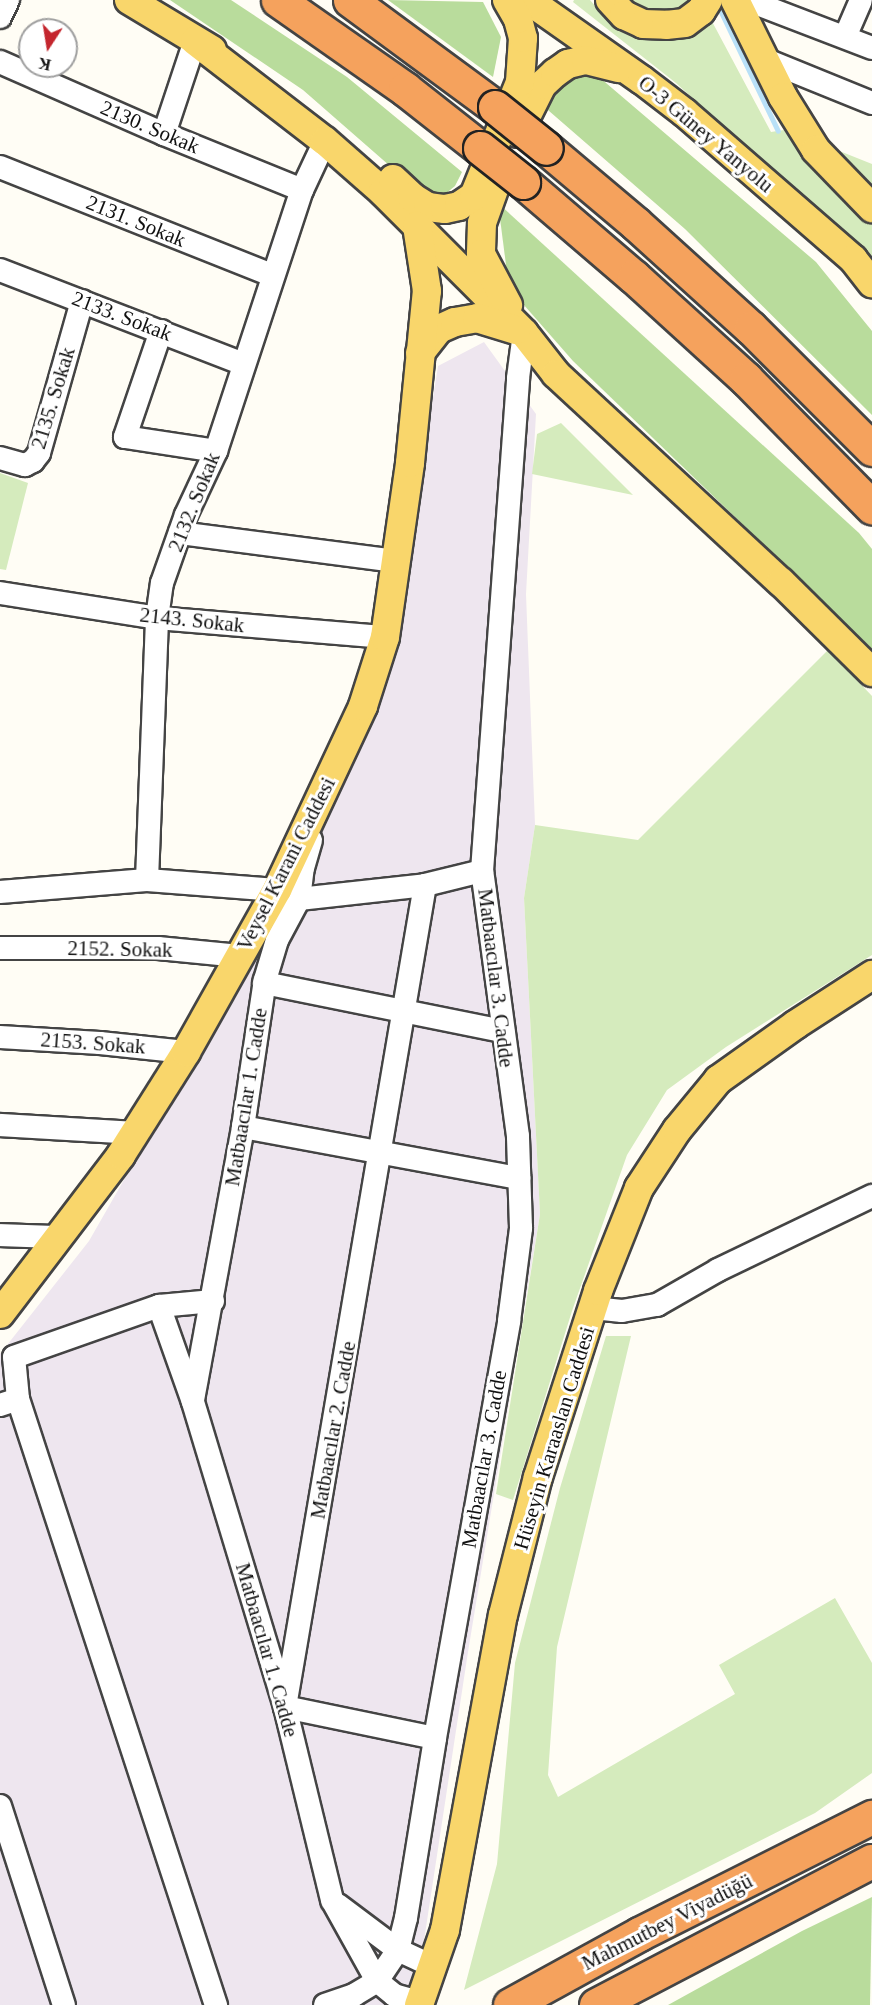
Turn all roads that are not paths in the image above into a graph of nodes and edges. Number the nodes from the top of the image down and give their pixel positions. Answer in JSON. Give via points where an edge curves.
{"nodes":[{"id":1,"x":8,"y":0,"type":"edge"},
{"id":2,"x":129,"y":0,"type":"edge"},
{"id":3,"x":279,"y":0,"type":"edge"},
{"id":4,"x":350,"y":0,"type":"edge"},
{"id":5,"x":507,"y":0,"type":"edge"},
{"id":6,"x":528,"y":0,"type":"edge"},
{"id":7,"x":610,"y":0,"type":"edge"},
{"id":8,"x":708,"y":0,"type":"edge"},
{"id":9,"x":735,"y":0,"type":"edge"},
{"id":10,"x":747,"y":0,"type":"edge"},
{"id":11,"x":861,"y":0,"type":"edge"},
{"id":12,"x":0,"y":17,"type":"edge"},
{"id":13,"x":845,"y":37,"type":"junction"},
{"id":14,"x":195,"y":41,"type":"junction"},
{"id":15,"x":872,"y":48,"type":"edge"},
{"id":16,"x":766,"y":60,"type":"junction"},
{"id":17,"x":0,"y":62,"type":"edge"},
{"id":18,"x":642,"y":80,"type":"junction"},
{"id":19,"x":872,"y":103,"type":"edge"},
{"id":20,"x":165,"y":134,"type":"junction"},
{"id":21,"x":325,"y":141,"type":"junction"},
{"id":22,"x":0,"y":167,"type":"edge"},
{"id":23,"x":302,"y":190,"type":"junction"},
{"id":24,"x":872,"y":208,"type":"edge"},
{"id":25,"x":417,"y":226,"type":"junction"},
{"id":26,"x":862,"y":264,"type":"edge"},
{"id":27,"x":0,"y":270,"type":"edge"},
{"id":28,"x":272,"y":275,"type":"junction"},
{"id":29,"x":872,"y":283,"type":"edge"},
{"id":30,"x":82,"y":301,"type":"junction"},
{"id":31,"x":161,"y":331,"type":"junction"},
{"id":32,"x":524,"y":333,"type":"junction"},
{"id":33,"x":420,"y":353,"type":"junction"},
{"id":34,"x":244,"y":364,"type":"junction"},
{"id":35,"x":872,"y":449,"type":"edge"},
{"id":36,"x":216,"y":451,"type":"junction"},
{"id":37,"x":0,"y":458,"type":"edge"},
{"id":38,"x":872,"y":507,"type":"edge"},
{"id":39,"x":180,"y":533,"type":"junction"},
{"id":40,"x":396,"y":561,"type":"junction"},
{"id":41,"x":0,"y":593,"type":"edge"},
{"id":42,"x":157,"y":618,"type":"junction"},
{"id":43,"x":385,"y":637,"type":"junction"},
{"id":44,"x":872,"y":672,"type":"edge"},
{"id":45,"x":348,"y":766,"type":"dead end"},
{"id":46,"x":482,"y":871,"type":"junction"},
{"id":47,"x":147,"y":880,"type":"junction"},
{"id":48,"x":425,"y":885,"type":"junction"},
{"id":49,"x":0,"y":892,"type":"edge"},
{"id":50,"x":288,"y":894,"type":"junction"},
{"id":51,"x":0,"y":948,"type":"edge"},
{"id":52,"x":240,"y":956,"type":"junction"},
{"id":53,"x":872,"y":975,"type":"edge"},
{"id":54,"x":264,"y":983,"type":"junction"},
{"id":55,"x":404,"y":1011,"type":"junction"},
{"id":56,"x":502,"y":1031,"type":"junction"},
{"id":57,"x":0,"y":1036,"type":"edge"},
{"id":58,"x":186,"y":1052,"type":"junction"},
{"id":59,"x":0,"y":1125,"type":"edge"},
{"id":60,"x":243,"y":1127,"type":"junction"},
{"id":61,"x":134,"y":1133,"type":"junction"},
{"id":62,"x":380,"y":1152,"type":"junction"},
{"id":63,"x":519,"y":1178,"type":"junction"},
{"id":64,"x":872,"y":1196,"type":"edge"},
{"id":65,"x":0,"y":1235,"type":"edge"},
{"id":66,"x":58,"y":1237,"type":"junction"},
{"id":67,"x":213,"y":1300,"type":"junction"},
{"id":68,"x":159,"y":1306,"type":"junction"},
{"id":69,"x":593,"y":1308,"type":"junction"},
{"id":70,"x":0,"y":1314,"type":"edge"},
{"id":71,"x":9,"y":1402,"type":"edge"},
{"id":72,"x":193,"y":1402,"type":"junction"},
{"id":73,"x":285,"y":1707,"type":"junction"},
{"id":74,"x":435,"y":1738,"type":"junction"},
{"id":75,"x":872,"y":1793,"type":"edge"},
{"id":76,"x":0,"y":1806,"type":"edge"},
{"id":77,"x":872,"y":1817,"type":"edge"},
{"id":78,"x":820,"y":1833,"type":"junction"},
{"id":79,"x":858,"y":1868,"type":"edge"},
{"id":80,"x":332,"y":1900,"type":"junction"},
{"id":81,"x":398,"y":1950,"type":"junction"},
{"id":82,"x":430,"y":1965,"type":"junction"},
{"id":83,"x":377,"y":1980,"type":"junction"},
{"id":84,"x":419,"y":2004,"type":"edge"},
{"id":85,"x":64,"y":2005,"type":"edge"},
{"id":86,"x":216,"y":2005,"type":"edge"},
{"id":87,"x":325,"y":2005,"type":"edge"},
{"id":88,"x":510,"y":2005,"type":"edge"},
{"id":89,"x":596,"y":2005,"type":"edge"}],
"edges":[{"from":1,"to":12,"type":"street"},
{"from":2,"to":14,"type":"main road"},
{"from":3,"to":38,"type":"highway","bridge":true,"via":[[398,83],[523,182],[746,379]]},
{"from":4,"to":35,"type":"highway","bridge":true,"via":[[546,148],[742,320]]},
{"from":5,"to":14,"type":"main road","via":[[523,38],[520,82],[474,196],[459,206],[445,208],[428,207],[412,197],[352,140],[319,115],[257,74]]},
{"from":6,"to":18,"type":"main road","name":"O-3 Güney Yanyolu"},
{"from":7,"to":8,"type":"main road","via":[[624,15],[643,24],[666,25],[685,23]]},
{"from":9,"to":16,"type":"main road"},
{"from":10,"to":13,"type":"street"},
{"from":11,"to":13,"type":"street"},
{"from":13,"to":15,"type":"street"},
{"from":14,"to":20,"type":"street"},
{"from":14,"to":21,"type":"main road"},
{"from":16,"to":19,"type":"street"},
{"from":16,"to":24,"type":"main road","via":[[783,97],[816,150]]},
{"from":17,"to":20,"type":"street","name":"2130. Sokak"},
{"from":18,"to":26,"type":"main road","name":"O-3 Güney Yanyolu"},
{"from":18,"to":32,"type":"main road","via":[[615,66],[577,62],[542,85],[529,107],[490,197],[482,223],[481,254]]},
{"from":20,"to":23,"type":"street","name":"2130. Sokak"},
{"from":21,"to":23,"type":"street","name":"2132. Sokak"},
{"from":21,"to":25,"type":"main road"},
{"from":22,"to":28,"type":"street","name":"2131. Sokak"},
{"from":23,"to":28,"type":"street","name":"2132. Sokak"},
{"from":25,"to":32,"type":"main road"},
{"from":25,"to":33,"type":"main road","name":"Veysel Karani Caddesi","via":[[427,291]]},
{"from":26,"to":29,"type":"main road","name":"O-3 Güney Yanyolu"},
{"from":27,"to":30,"type":"street","name":"2133. Sokak"},
{"from":28,"to":34,"type":"street","name":"2132. Sokak"},
{"from":30,"to":31,"type":"street","name":"2133. Sokak"},
{"from":30,"to":37,"type":"street","name":"2135. Sokak","via":[[39,453],[25,465]]},
{"from":31,"to":34,"type":"street","name":"2133. Sokak"},
{"from":31,"to":36,"type":"street","via":[[125,437]]},
{"from":32,"to":33,"type":"main road","via":[[477,318],[455,322],[439,329]]},
{"from":32,"to":44,"type":"main road","via":[[564,382],[781,582]]},
{"from":32,"to":46,"type":"street","name":"Matbaacılar 3. Cadde"},
{"from":33,"to":40,"type":"main road","name":"Veysel Karani Caddesi"},
{"from":34,"to":36,"type":"street","name":"2132. Sokak"},
{"from":36,"to":39,"type":"street","name":"2132. Sokak"},
{"from":39,"to":40,"type":"street"},
{"from":39,"to":42,"type":"street","name":"2132. Sokak","via":[[162,583]]},
{"from":40,"to":43,"type":"main road","name":"Veysel Karani Caddesi"},
{"from":41,"to":42,"type":"street","name":"2143. Sokak"},
{"from":42,"to":43,"type":"street","name":"2143. Sokak"},
{"from":42,"to":47,"type":"street","name":"2132. Sokak"},
{"from":43,"to":50,"type":"main road","name":"Veysel Karani Caddesi","via":[[363,706]]},
{"from":45,"to":50,"type":"street","via":[[335,785],[303,868]]},
{"from":46,"to":48,"type":"street"},
{"from":46,"to":56,"type":"street","name":"Matbaacılar 3. Cadde"},
{"from":47,"to":49,"type":"street"},
{"from":47,"to":50,"type":"street"},
{"from":48,"to":50,"type":"street"},
{"from":48,"to":55,"type":"street","name":"Matbaacılar 2. Cadde"},
{"from":50,"to":52,"type":"main road","name":"Veysel Karani Caddesi"},
{"from":50,"to":54,"type":"street","name":"Matbaacılar 1. Cadde"},
{"from":51,"to":52,"type":"street","name":"2152. Sokak","via":[[158,948]]},
{"from":52,"to":58,"type":"main road","name":"Veysel Karani Caddesi"},
{"from":53,"to":69,"type":"main road","name":"Hüseyin Karaaslan Caddesi","via":[[718,1080],[677,1130],[639,1188]]},
{"from":54,"to":55,"type":"street"},
{"from":54,"to":60,"type":"street","name":"Matbaacılar 1. Cadde"},
{"from":55,"to":56,"type":"street"},
{"from":55,"to":62,"type":"street","name":"Matbaacılar 2. Cadde"},
{"from":56,"to":63,"type":"street","name":"Matbaacılar 3. Cadde","via":[[518,1136]]},
{"from":57,"to":58,"type":"street","name":"2153. Sokak"},
{"from":58,"to":61,"type":"main road","name":"Veysel Karani Caddesi"},
{"from":59,"to":61,"type":"street"},
{"from":60,"to":62,"type":"street"},
{"from":60,"to":67,"type":"street","name":"Matbaacılar 1. Cadde"},
{"from":61,"to":66,"type":"main road","name":"Veysel Karani Caddesi"},
{"from":62,"to":63,"type":"street"},
{"from":62,"to":73,"type":"street","name":"Matbaacılar 2. Cadde"},
{"from":63,"to":74,"type":"street","name":"Matbaacılar 3. Cadde","via":[[521,1228],[509,1322]]},
{"from":64,"to":69,"type":"street","via":[[718,1270],[657,1305],[622,1311]]},
{"from":65,"to":66,"type":"street"},
{"from":66,"to":70,"type":"main road","name":"Veysel Karani Caddesi"},
{"from":67,"to":68,"type":"street"},
{"from":67,"to":72,"type":"street","name":"Matbaacılar 1. Cadde"},
{"from":68,"to":71,"type":"street","via":[[15,1358]]},
{"from":68,"to":72,"type":"street","name":"Matbaacılar 1. Cadde"},
{"from":69,"to":82,"type":"main road","name":"Hüseyin Karaaslan Caddesi","via":[[538,1477],[503,1615],[445,1930]]},
{"from":71,"to":86,"type":"street"},
{"from":72,"to":73,"type":"street","name":"Matbaacılar 1. Cadde"},
{"from":73,"to":74,"type":"street"},
{"from":73,"to":80,"type":"street","name":"Matbaacılar 1. Cadde"},
{"from":74,"to":81,"type":"street","name":"Matbaacılar 3. Cadde"},
{"from":75,"to":78,"type":"highway"},
{"from":76,"to":85,"type":"street"},
{"from":77,"to":78,"type":"highway"},
{"from":78,"to":88,"type":"highway","name":"Mahmutbey Viyadüğü"},
{"from":79,"to":89,"type":"highway","name":"Mahmutbey Viyadüğü"},
{"from":80,"to":81,"type":"street"},
{"from":80,"to":83,"type":"street","name":"Matbaacılar 1. Cadde"},
{"from":81,"to":82,"type":"street"},
{"from":81,"to":83,"type":"street","name":"Matbaacılar 3. Cadde"},
{"from":82,"to":84,"type":"main road","name":"Hüseyin Karaaslan Caddesi"},
{"from":83,"to":84,"type":"street","name":"Matbaacılar 1. Cadde","via":[[394,1995]]},
{"from":83,"to":87,"type":"street","name":"Matbaacılar 3. Cadde","via":[[354,1995]]}]}
